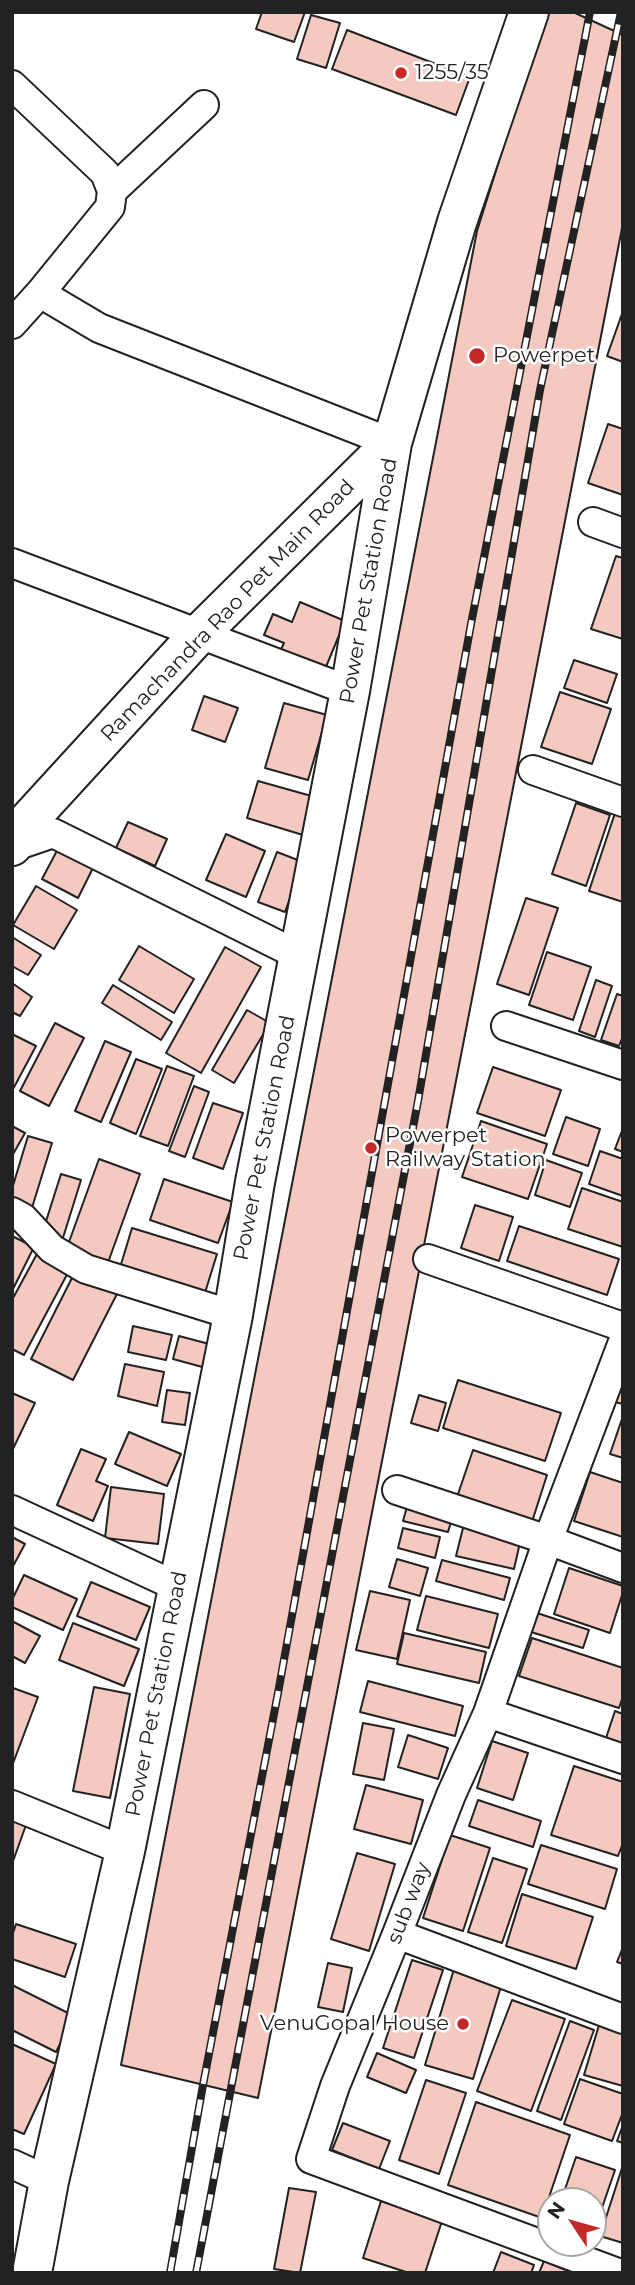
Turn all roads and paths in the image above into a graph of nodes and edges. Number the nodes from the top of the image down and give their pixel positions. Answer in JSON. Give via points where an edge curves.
{"nodes":[{"id":1,"x":529,"y":12,"type":"edge"},
{"id":2,"x":12,"y":85,"type":"edge"},
{"id":3,"x":204,"y":105,"type":"dead end"},
{"id":4,"x":112,"y":191,"type":"junction"},
{"id":5,"x":40,"y":293,"type":"junction"},
{"id":6,"x":12,"y":324,"type":"edge"},
{"id":7,"x":392,"y":443,"type":"junction"},
{"id":8,"x":593,"y":522,"type":"dead end"},
{"id":9,"x":623,"y":533,"type":"edge"},
{"id":10,"x":12,"y":563,"type":"edge"},
{"id":11,"x":199,"y":634,"type":"junction"},
{"id":12,"x":351,"y":691,"type":"junction"},
{"id":13,"x":533,"y":770,"type":"dead end"},
{"id":14,"x":623,"y":802,"type":"edge"},
{"id":15,"x":12,"y":846,"type":"edge"},
{"id":16,"x":300,"y":956,"type":"junction"},
{"id":17,"x":506,"y":1026,"type":"dead end"},
{"id":18,"x":623,"y":1065,"type":"edge"},
{"id":19,"x":12,"y":1212,"type":"edge"},
{"id":20,"x":428,"y":1259,"type":"dead end"},
{"id":21,"x":233,"y":1315,"type":"junction"},
{"id":22,"x":623,"y":1327,"type":"edge"},
{"id":23,"x":623,"y":1342,"type":"edge"},
{"id":24,"x":397,"y":1490,"type":"dead end"},
{"id":25,"x":12,"y":1510,"type":"edge"},
{"id":26,"x":548,"y":1540,"type":"junction"},
{"id":27,"x":623,"y":1568,"type":"edge"},
{"id":28,"x":178,"y":1587,"type":"junction"},
{"id":29,"x":488,"y":1713,"type":"junction"},
{"id":30,"x":623,"y":1759,"type":"edge"},
{"id":31,"x":12,"y":1805,"type":"edge"},
{"id":32,"x":125,"y":1851,"type":"junction"},
{"id":33,"x":397,"y":1934,"type":"junction"},
{"id":34,"x":623,"y":2019,"type":"edge"},
{"id":35,"x":12,"y":2164,"type":"edge"},
{"id":36,"x":49,"y":2181,"type":"junction"},
{"id":37,"x":32,"y":2273,"type":"edge"},
{"id":38,"x":618,"y":2273,"type":"edge"}],
"edges":[{"from":1,"to":7,"type":"street","name":"Power Pet Station Road","via":[[457,222]]},
{"from":2,"to":4,"type":"street","via":[[105,173]]},
{"from":3,"to":4,"type":"street"},
{"from":4,"to":5,"type":"street","via":[[110,207]]},
{"from":5,"to":6,"type":"street"},
{"from":5,"to":7,"type":"street","via":[[99,328]]},
{"from":7,"to":11,"type":"street","name":"Ramachandra Rao Pet Main Road"},
{"from":7,"to":12,"type":"street","name":"Power Pet Station Road"},
{"from":8,"to":9,"type":"street"},
{"from":10,"to":11,"type":"street"},
{"from":11,"to":12,"type":"street"},
{"from":11,"to":15,"type":"street","name":"Ramachandra Rao Pet Main Road","via":[[26,824]]},
{"from":12,"to":16,"type":"street","name":"Power Pet Station Road"},
{"from":13,"to":14,"type":"street"},
{"from":15,"to":16,"type":"street","via":[[53,833]]},
{"from":16,"to":21,"type":"street","name":"Power Pet Station Road"},
{"from":17,"to":18,"type":"street"},
{"from":19,"to":21,"type":"street","via":[[52,1249],[86,1269]]},
{"from":20,"to":22,"type":"street"},
{"from":21,"to":28,"type":"street","name":"Power Pet Station Road"},
{"from":23,"to":26,"type":"street","name":"sub way"},
{"from":24,"to":26,"type":"street"},
{"from":25,"to":28,"type":"street"},
{"from":26,"to":27,"type":"street"},
{"from":26,"to":29,"type":"street","name":"sub way"},
{"from":28,"to":32,"type":"street","name":"Power Pet Station Road"},
{"from":29,"to":30,"type":"street"},
{"from":29,"to":33,"type":"street","name":"sub way"},
{"from":31,"to":32,"type":"street"},
{"from":32,"to":36,"type":"street","name":"Power Pet Station Road"},
{"from":33,"to":34,"type":"street"},
{"from":33,"to":38,"type":"street","name":"sub way","via":[[335,2086],[311,2160]]},
{"from":35,"to":36,"type":"street"},
{"from":36,"to":37,"type":"street","name":"Power Pet Station Road"}]}
